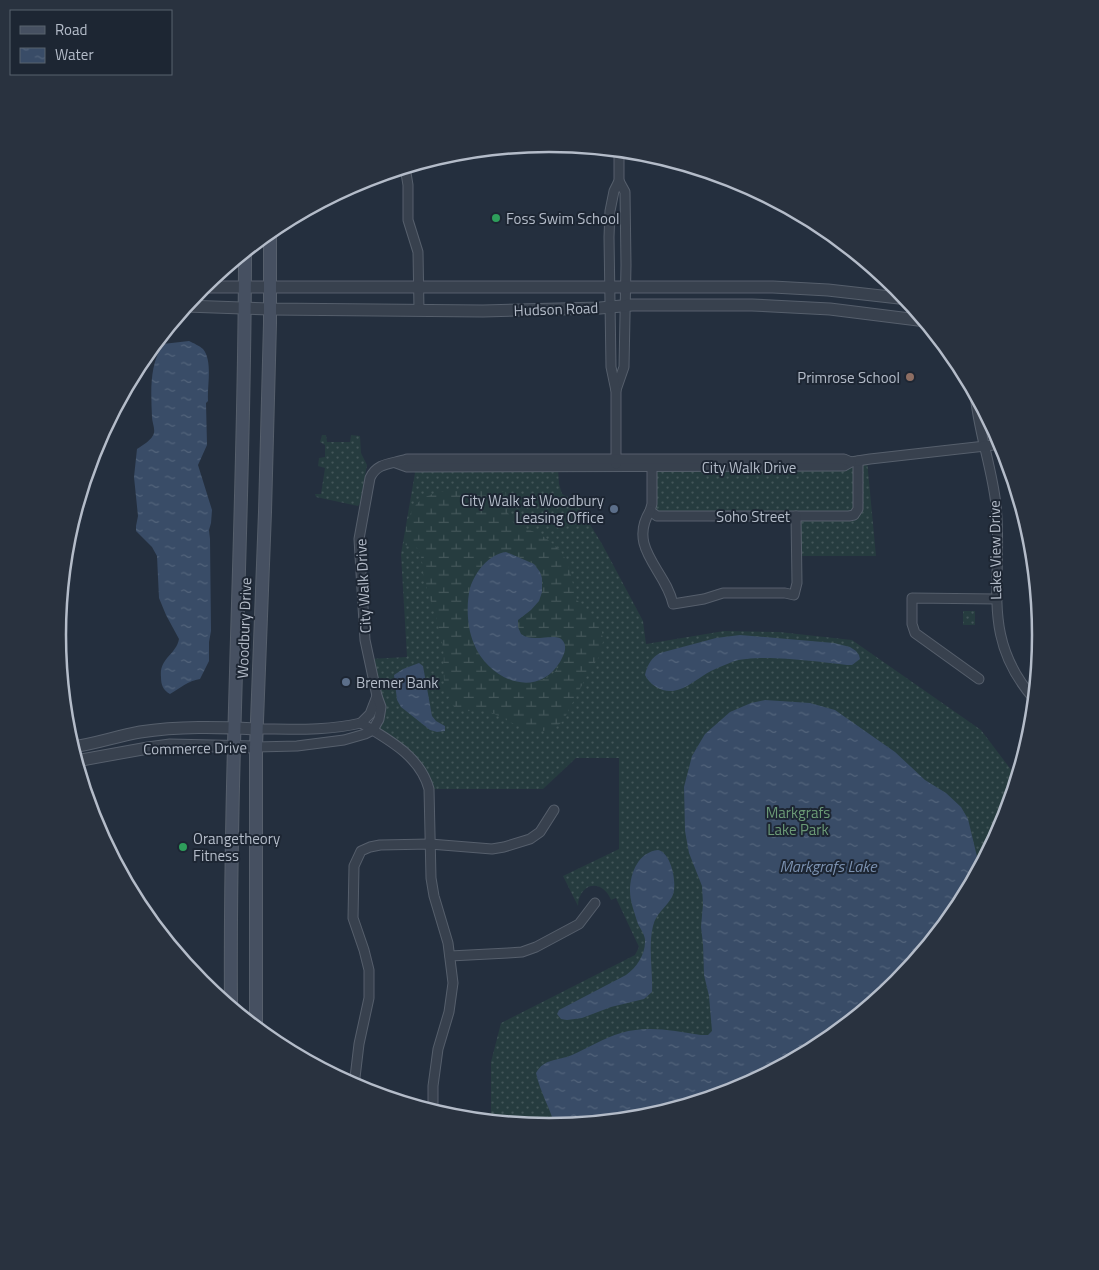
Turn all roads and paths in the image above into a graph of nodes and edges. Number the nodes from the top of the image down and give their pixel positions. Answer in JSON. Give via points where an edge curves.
{"nodes":[{"id":1,"x":619,"y":157,"type":"edge"},
{"id":2,"x":406,"y":173,"type":"edge"},
{"id":3,"x":619,"y":181,"type":"junction"},
{"id":4,"x":270,"y":241,"type":"edge"},
{"id":5,"x":245,"y":260,"type":"edge"},
{"id":6,"x":214,"y":287,"type":"edge"},
{"id":7,"x":419,"y":287,"type":"junction"},
{"id":8,"x":609,"y":287,"type":"junction"},
{"id":9,"x":625,"y":287,"type":"junction"},
{"id":10,"x":245,"y":288,"type":"junction"},
{"id":11,"x":270,"y":288,"type":"junction"},
{"id":12,"x":896,"y":299,"type":"edge"},
{"id":13,"x":195,"y":306,"type":"edge"},
{"id":14,"x":625,"y":306,"type":"junction"},
{"id":15,"x":610,"y":307,"type":"junction"},
{"id":16,"x":245,"y":309,"type":"junction"},
{"id":17,"x":270,"y":310,"type":"junction"},
{"id":18,"x":419,"y":310,"type":"junction"},
{"id":19,"x":916,"y":320,"type":"edge"},
{"id":20,"x":616,"y":391,"type":"junction"},
{"id":21,"x":978,"y":412,"type":"edge"},
{"id":22,"x":994,"y":445,"type":"edge"},
{"id":23,"x":984,"y":446,"type":"junction"},
{"id":24,"x":854,"y":462,"type":"junction"},
{"id":25,"x":616,"y":463,"type":"junction"},
{"id":26,"x":652,"y":463,"type":"junction"},
{"id":27,"x":650,"y":511,"type":"junction"},
{"id":28,"x":796,"y":516,"type":"junction"},
{"id":29,"x":997,"y":599,"type":"junction"},
{"id":30,"x":979,"y":679,"type":"dead end"},
{"id":31,"x":1030,"y":691,"type":"edge"},
{"id":32,"x":377,"y":696,"type":"junction"},
{"id":33,"x":361,"y":723,"type":"junction"},
{"id":34,"x":234,"y":728,"type":"junction"},
{"id":35,"x":257,"y":730,"type":"junction"},
{"id":36,"x":373,"y":730,"type":"junction"},
{"id":37,"x":80,"y":746,"type":"edge"},
{"id":38,"x":233,"y":746,"type":"junction"},
{"id":39,"x":256,"y":747,"type":"junction"},
{"id":40,"x":83,"y":760,"type":"edge"},
{"id":41,"x":554,"y":810,"type":"dead end"},
{"id":42,"x":430,"y":844,"type":"junction"},
{"id":43,"x":595,"y":903,"type":"dead end"},
{"id":44,"x":450,"y":956,"type":"junction"},
{"id":45,"x":231,"y":998,"type":"edge"},
{"id":46,"x":256,"y":1019,"type":"edge"},
{"id":47,"x":354,"y":1076,"type":"edge"},
{"id":48,"x":433,"y":1104,"type":"edge"}],
"edges":[{"from":1,"to":3,"type":"street"},
{"from":2,"to":7,"type":"street","via":[[408,220],[418,252]]},
{"from":3,"to":8,"type":"street","via":[[610,211]]},
{"from":3,"to":9,"type":"street","via":[[625,192]]},
{"from":4,"to":11,"type":"main road","name":"Woodbury Drive"},
{"from":5,"to":10,"type":"main road","name":"Woodbury Drive"},
{"from":6,"to":10,"type":"street","name":"Hudson Road"},
{"from":7,"to":8,"type":"street","name":"Hudson Road"},
{"from":7,"to":11,"type":"street","name":"Hudson Road"},
{"from":7,"to":18,"type":"street"},
{"from":8,"to":9,"type":"street","name":"Hudson Road"},
{"from":8,"to":15,"type":"street"},
{"from":9,"to":12,"type":"street","name":"Hudson Road","via":[[801,288]]},
{"from":9,"to":14,"type":"street"},
{"from":10,"to":11,"type":"street","name":"Hudson Road"},
{"from":10,"to":16,"type":"main road","name":"Woodbury Drive"},
{"from":11,"to":17,"type":"main road","name":"Woodbury Drive"},
{"from":13,"to":16,"type":"street","name":"Hudson Road"},
{"from":14,"to":15,"type":"street","name":"Hudson Road"},
{"from":14,"to":19,"type":"street","name":"Hudson Road","via":[[806,307]]},
{"from":14,"to":20,"type":"street","via":[[624,367]]},
{"from":15,"to":18,"type":"street","name":"Hudson Road"},
{"from":15,"to":20,"type":"street","via":[[611,367]]},
{"from":16,"to":17,"type":"street","name":"Hudson Road"},
{"from":16,"to":34,"type":"main road","name":"Woodbury Drive"},
{"from":17,"to":18,"type":"street","name":"Hudson Road"},
{"from":17,"to":35,"type":"main road","name":"Woodbury Drive"},
{"from":20,"to":25,"type":"street"},
{"from":21,"to":23,"type":"street","name":"Lake View Drive"},
{"from":22,"to":23,"type":"street","name":"City Walk Drive"},
{"from":23,"to":24,"type":"street","name":"City Walk Drive"},
{"from":23,"to":29,"type":"street","name":"Lake View Drive","via":[[996,506]]},
{"from":24,"to":26,"type":"street","name":"City Walk Drive","via":[[844,466]]},
{"from":24,"to":28,"type":"street","name":"Soho Street","via":[[858,507],[854,515]]},
{"from":25,"to":26,"type":"street","name":"City Walk Drive"},
{"from":25,"to":32,"type":"street","name":"City Walk Drive","via":[[407,467],[396,463],[382,465],[371,475],[359,534],[366,640]]},
{"from":26,"to":27,"type":"street"},
{"from":27,"to":28,"type":"street","name":"Soho Street","via":[[661,516]]},
{"from":27,"to":28,"type":"street","via":[[643,527],[644,542],[673,604],[723,593],[794,595]]},
{"from":29,"to":30,"type":"street","via":[[912,598],[912,624],[916,635]]},
{"from":29,"to":31,"type":"street","name":"Lake View Drive","via":[[1003,647],[1022,685]]},
{"from":32,"to":33,"type":"street","via":[[370,714]]},
{"from":32,"to":36,"type":"street","name":"City Walk Drive","via":[[381,710]]},
{"from":33,"to":35,"type":"street","via":[[343,728]]},
{"from":33,"to":36,"type":"street"},
{"from":34,"to":35,"type":"street","name":"Commerce Drive"},
{"from":34,"to":37,"type":"street","name":"Commerce Drive","via":[[160,730]]},
{"from":34,"to":38,"type":"main road","name":"Woodbury Drive"},
{"from":35,"to":39,"type":"main road","name":"Woodbury Drive"},
{"from":36,"to":39,"type":"street","via":[[319,744]]},
{"from":36,"to":42,"type":"street","via":[[412,758],[424,775],[429,789]]},
{"from":38,"to":39,"type":"street","name":"Commerce Drive"},
{"from":38,"to":40,"type":"street","name":"Commerce Drive","via":[[148,748]]},
{"from":38,"to":45,"type":"main road","name":"Woodbury Drive"},
{"from":39,"to":46,"type":"main road","name":"Woodbury Drive"},
{"from":41,"to":42,"type":"street","via":[[540,832],[517,844],[492,849]]},
{"from":42,"to":44,"type":"street","via":[[434,896]]},
{"from":42,"to":47,"type":"street","via":[[370,846],[361,851],[354,866],[353,918],[368,963],[370,986]]},
{"from":43,"to":44,"type":"street","via":[[579,924],[536,947],[508,953]]},
{"from":44,"to":48,"type":"street","via":[[453,983],[449,1012],[438,1049]]}]}
